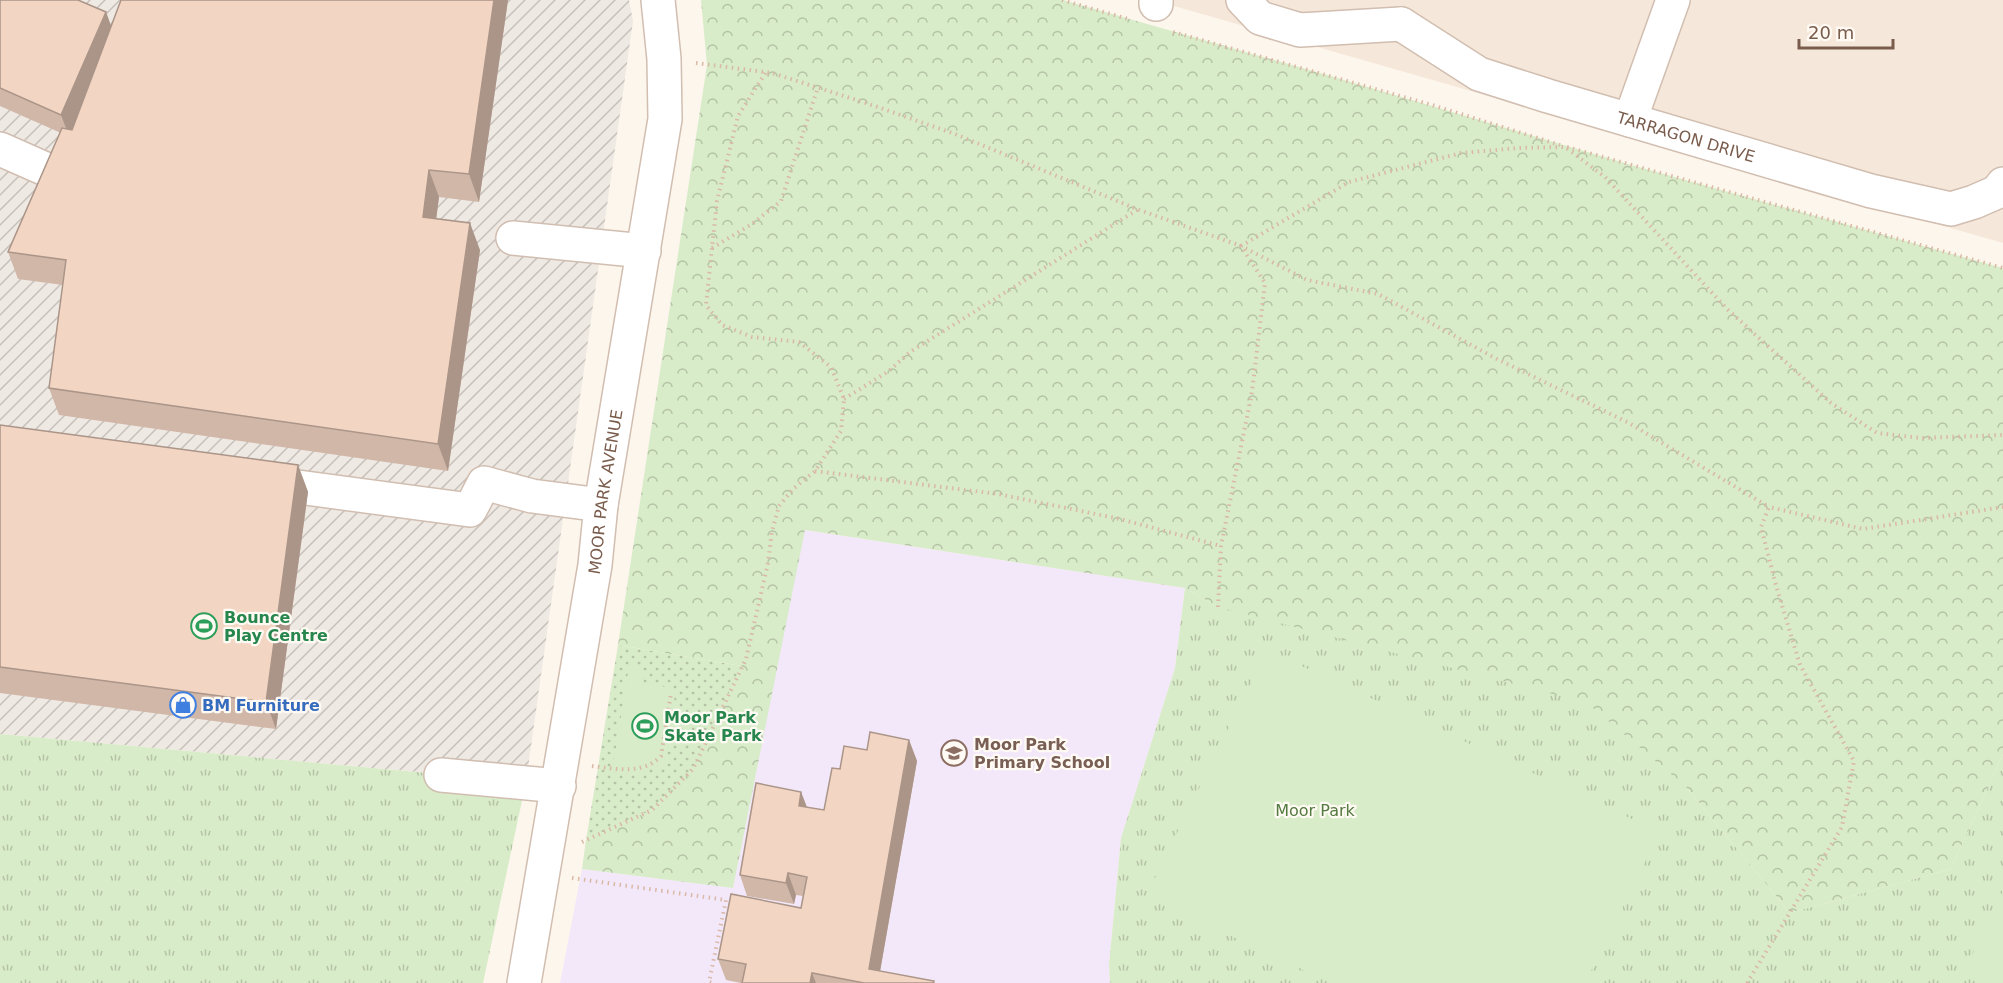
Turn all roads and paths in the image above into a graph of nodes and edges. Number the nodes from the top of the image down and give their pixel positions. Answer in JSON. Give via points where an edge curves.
{"nodes":[{"id":1,"x":658,"y":0,"type":"edge"},
{"id":2,"x":1062,"y":0,"type":"edge"},
{"id":3,"x":1243,"y":0,"type":"edge"},
{"id":4,"x":1673,"y":0,"type":"edge"},
{"id":5,"x":1402,"y":12,"type":"edge"},
{"id":6,"x":1155,"y":14,"type":"edge"},
{"id":7,"x":664,"y":59,"type":"junction"},
{"id":8,"x":766,"y":72,"type":"junction"},
{"id":9,"x":818,"y":87,"type":"junction"},
{"id":10,"x":1630,"y":120,"type":"junction"},
{"id":11,"x":1565,"y":147,"type":"junction"},
{"id":12,"x":0,"y":149,"type":"edge"},
{"id":13,"x":43,"y":168,"type":"edge"},
{"id":14,"x":2003,"y":184,"type":"edge"},
{"id":15,"x":1137,"y":209,"type":"junction"},
{"id":16,"x":513,"y":238,"type":"dead end"},
{"id":17,"x":1241,"y":246,"type":"junction"},
{"id":18,"x":712,"y":248,"type":"junction"},
{"id":19,"x":644,"y":251,"type":"junction"},
{"id":20,"x":2003,"y":268,"type":"edge"},
{"id":21,"x":844,"y":399,"type":"junction"},
{"id":22,"x":2003,"y":435,"type":"edge"},
{"id":23,"x":815,"y":471,"type":"junction"},
{"id":24,"x":231,"y":477,"type":"edge"},
{"id":25,"x":601,"y":505,"type":"junction"},
{"id":26,"x":1769,"y":507,"type":"junction"},
{"id":27,"x":2003,"y":507,"type":"edge"},
{"id":28,"x":1221,"y":546,"type":"junction"},
{"id":29,"x":1218,"y":607,"type":"dead end"},
{"id":30,"x":671,"y":693,"type":"dead end"},
{"id":31,"x":560,"y":774,"type":"junction"},
{"id":32,"x":441,"y":775,"type":"dead end"},
{"id":33,"x":545,"y":864,"type":"junction"},
{"id":34,"x":524,"y":983,"type":"edge"},
{"id":35,"x":712,"y":983,"type":"edge"},
{"id":36,"x":1747,"y":983,"type":"edge"}],
"edges":[{"from":1,"to":7,"type":"street","name":"MOOR PARK AVENUE"},
{"from":2,"to":6,"type":"path"},
{"from":3,"to":5,"type":"street","via":[[1260,18],[1300,30]]},
{"from":4,"to":10,"type":"street"},
{"from":5,"to":10,"type":"street","name":"TARRAGON DRIVE","via":[[1479,74]]},
{"from":6,"to":11,"type":"path"},
{"from":7,"to":8,"type":"path"},
{"from":7,"to":19,"type":"street","name":"MOOR PARK AVENUE","via":[[665,119]]},
{"from":8,"to":9,"type":"path"},
{"from":8,"to":18,"type":"path","via":[[738,116],[717,201]]},
{"from":9,"to":15,"type":"path","via":[[955,134]]},
{"from":9,"to":18,"type":"path","via":[[781,201]]},
{"from":10,"to":14,"type":"street","name":"TARRAGON DRIVE","via":[[1871,191],[1951,209],[1996,192]]},
{"from":11,"to":17,"type":"path","via":[[1461,153],[1350,182]]},
{"from":11,"to":20,"type":"path"},
{"from":11,"to":22,"type":"path","via":[[1605,177],[1727,309],[1840,409],[1877,433],[1921,438]]},
{"from":12,"to":13,"type":"street"},
{"from":15,"to":17,"type":"path"},
{"from":15,"to":21,"type":"path","via":[[910,352],[889,371]]},
{"from":16,"to":19,"type":"street"},
{"from":17,"to":26,"type":"path","via":[[1307,280],[1378,294],[1495,358],[1629,423]]},
{"from":17,"to":28,"type":"path","via":[[1265,283],[1252,392]]},
{"from":18,"to":21,"type":"path","via":[[706,305],[722,326],[752,338],[799,342],[831,367]]},
{"from":19,"to":25,"type":"street","name":"MOOR PARK AVENUE"},
{"from":21,"to":23,"type":"path","via":[[841,431]]},
{"from":23,"to":28,"type":"path","via":[[998,494],[1120,519]]},
{"from":23,"to":33,"type":"path","via":[[779,506],[746,659],[693,769],[652,810]]},
{"from":24,"to":25,"type":"street","via":[[470,510],[484,483],[532,496]]},
{"from":25,"to":31,"type":"street","name":"MOOR PARK AVENUE"},
{"from":26,"to":27,"type":"path","via":[[1863,529]]},
{"from":26,"to":36,"type":"path","via":[[1761,527],[1800,665],[1854,761],[1842,826]]},
{"from":28,"to":29,"type":"path"},
{"from":30,"to":31,"type":"path","via":[[661,756],[655,762],[642,768]]},
{"from":31,"to":32,"type":"street"},
{"from":31,"to":33,"type":"street","name":"MOOR PARK AVENUE"},
{"from":33,"to":34,"type":"street","name":"MOOR PARK AVENUE"},
{"from":33,"to":35,"type":"path","via":[[726,900]]}]}
